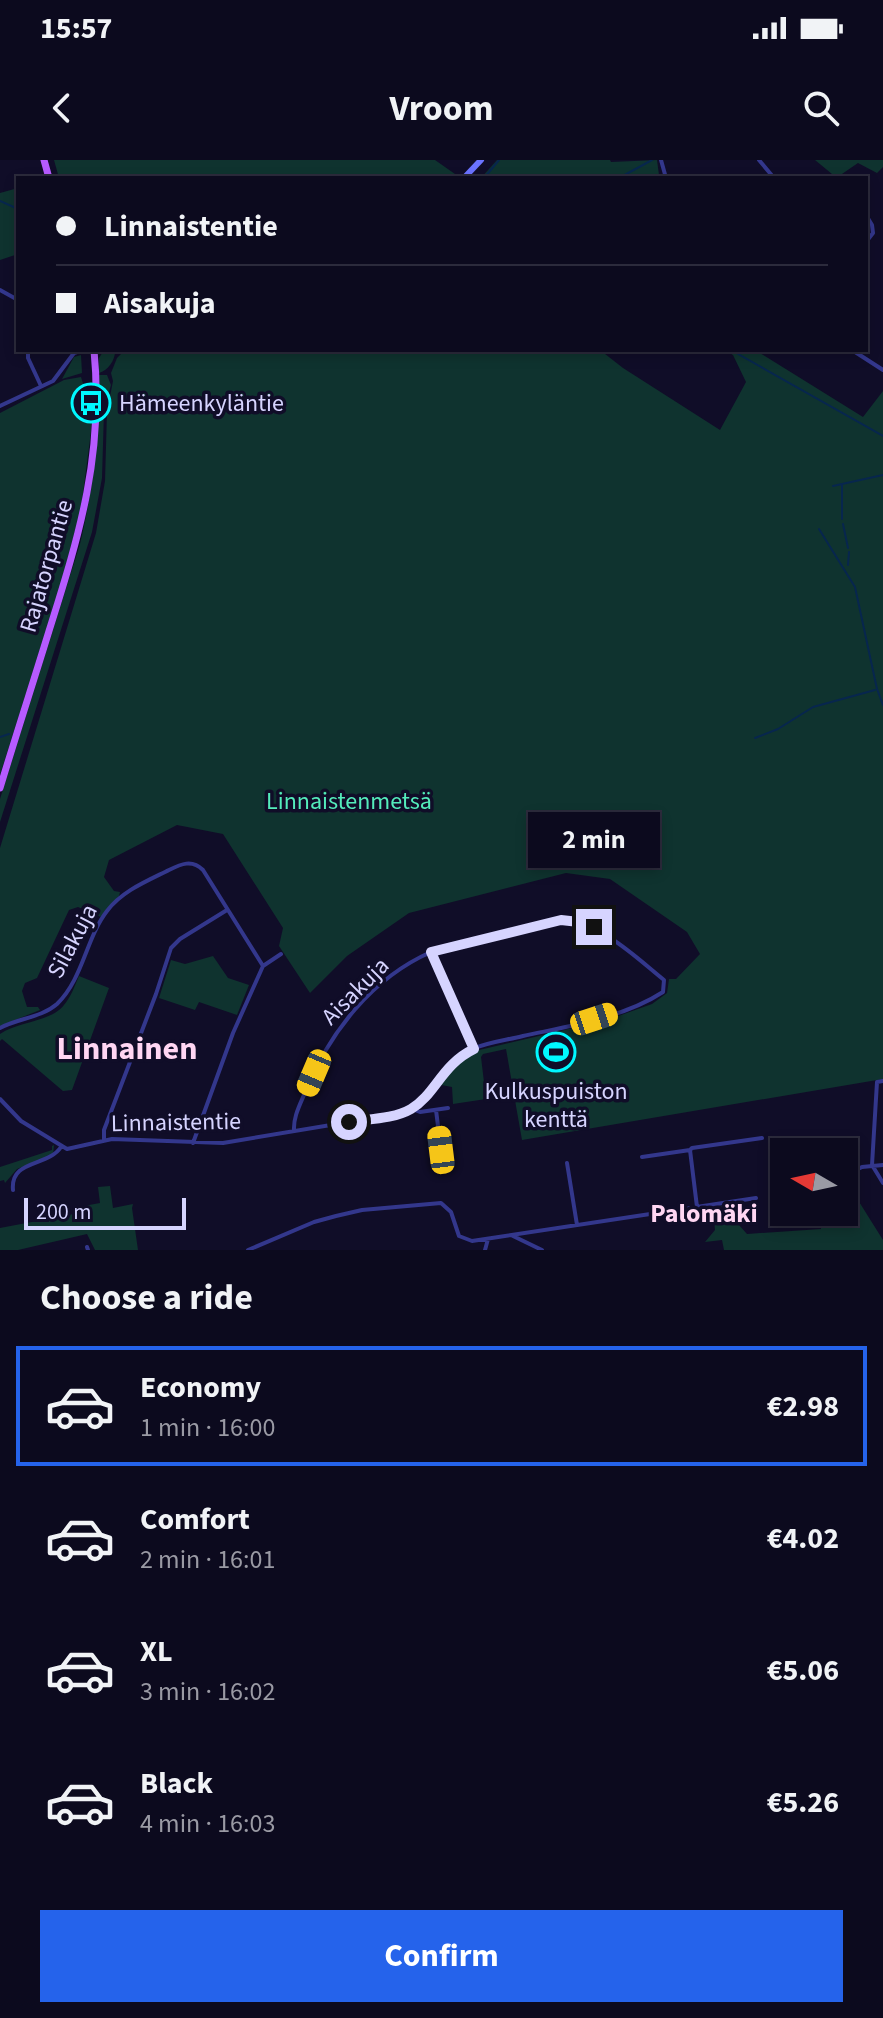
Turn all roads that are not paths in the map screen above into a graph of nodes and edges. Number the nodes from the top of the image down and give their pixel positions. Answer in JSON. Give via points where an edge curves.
{"nodes":[{"id":1,"x":481,"y":160,"type":"edge"},
{"id":2,"x":759,"y":160,"type":"edge"},
{"id":3,"x":466,"y":176,"type":"edge"},
{"id":4,"x":772,"y":176,"type":"edge"},
{"id":5,"x":868,"y":220,"type":"edge"},
{"id":6,"x":868,"y":239,"type":"edge"},
{"id":7,"x":28,"y":352,"type":"edge"},
{"id":8,"x":77,"y":352,"type":"edge"},
{"id":9,"x":94,"y":352,"type":"edge"},
{"id":10,"x":855,"y":352,"type":"edge"},
{"id":11,"x":883,"y":370,"type":"edge"},
{"id":12,"x":41,"y":386,"type":"junction"},
{"id":13,"x":0,"y":406,"type":"edge"},
{"id":14,"x":0,"y":788,"type":"edge"},
{"id":15,"x":227,"y":910,"type":"junction"},
{"id":16,"x":431,"y":952,"type":"junction"},
{"id":17,"x":281,"y":954,"type":"dead end"},
{"id":18,"x":263,"y":966,"type":"junction"},
{"id":19,"x":0,"y":1028,"type":"edge"},
{"id":20,"x":474,"y":1049,"type":"junction"},
{"id":21,"x":880,"y":1082,"type":"edge"},
{"id":22,"x":0,"y":1099,"type":"edge"},
{"id":23,"x":448,"y":1108,"type":"dead end"},
{"id":24,"x":412,"y":1109,"type":"junction"},
{"id":25,"x":436,"y":1110,"type":"junction"},
{"id":26,"x":294,"y":1131,"type":"junction"},
{"id":27,"x":762,"y":1138,"type":"dead end"},
{"id":28,"x":104,"y":1140,"type":"junction"},
{"id":29,"x":193,"y":1143,"type":"junction"},
{"id":30,"x":61,"y":1147,"type":"junction"},
{"id":31,"x":441,"y":1150,"type":"dead end"},
{"id":32,"x":690,"y":1150,"type":"junction"},
{"id":33,"x":642,"y":1157,"type":"dead end"},
{"id":34,"x":567,"y":1163,"type":"dead end"},
{"id":35,"x":872,"y":1165,"type":"junction"},
{"id":36,"x":883,"y":1165,"type":"edge"},
{"id":37,"x":858,"y":1170,"type":"edge"},
{"id":38,"x":883,"y":1183,"type":"edge"},
{"id":39,"x":13,"y":1190,"type":"dead end"},
{"id":40,"x":756,"y":1198,"type":"dead end"},
{"id":41,"x":697,"y":1207,"type":"junction"},
{"id":42,"x":577,"y":1225,"type":"junction"},
{"id":43,"x":511,"y":1235,"type":"junction"},
{"id":44,"x":488,"y":1239,"type":"junction"},
{"id":45,"x":248,"y":1250,"type":"edge"},
{"id":46,"x":485,"y":1250,"type":"edge"},
{"id":47,"x":542,"y":1250,"type":"edge"}],
"edges":[{"from":1,"to":3,"type":"street"},
{"from":2,"to":4,"type":"street"},
{"from":5,"to":6,"type":"street","via":[[873,233]]},
{"from":7,"to":12,"type":"street"},
{"from":8,"to":12,"type":"street","via":[[56,378]]},
{"from":9,"to":14,"type":"main road","name":"Rajatorpantie","via":[[97,421],[89,491]]},
{"from":10,"to":11,"type":"street"},
{"from":12,"to":13,"type":"street"},
{"from":15,"to":18,"type":"street","name":"Silakuja"},
{"from":15,"to":19,"type":"street","name":"Silakuja","via":[[203,870],[193,864],[177,866],[135,887],[102,918],[59,1001],[41,1014]]},
{"from":15,"to":28,"type":"street","via":[[171,948]]},
{"from":16,"to":20,"type":"street"},
{"from":16,"to":20,"type":"street","name":"Aisakuja","via":[[561,920],[579,922],[594,927],[664,980],[663,992],[655,997],[603,1016]]},
{"from":16,"to":26,"type":"street","name":"Aisakuja","via":[[375,990],[337,1031],[309,1084]]},
{"from":17,"to":18,"type":"street"},
{"from":18,"to":29,"type":"street"},
{"from":20,"to":24,"type":"street","via":[[447,1067]]},
{"from":21,"to":35,"type":"street"},
{"from":22,"to":30,"type":"street","via":[[21,1121]]},
{"from":23,"to":25,"type":"street","name":"Linnaistentie"},
{"from":24,"to":25,"type":"street","name":"Linnaistentie"},
{"from":24,"to":26,"type":"street","name":"Linnaistentie"},
{"from":25,"to":31,"type":"street"},
{"from":26,"to":29,"type":"street","name":"Linnaistentie"},
{"from":27,"to":32,"type":"street"},
{"from":28,"to":29,"type":"street","name":"Linnaistentie"},
{"from":28,"to":30,"type":"street","name":"Linnaistentie"},
{"from":30,"to":39,"type":"street","name":"Linnaistentie","via":[[53,1157],[17,1172]]},
{"from":32,"to":33,"type":"street"},
{"from":32,"to":41,"type":"street"},
{"from":34,"to":42,"type":"street"},
{"from":35,"to":36,"type":"street"},
{"from":35,"to":37,"type":"street"},
{"from":35,"to":38,"type":"street"},
{"from":40,"to":41,"type":"street"},
{"from":41,"to":42,"type":"street"},
{"from":42,"to":43,"type":"street"},
{"from":43,"to":44,"type":"street"},
{"from":43,"to":47,"type":"street"},
{"from":44,"to":45,"type":"street","via":[[459,1236],[448,1207],[437,1203],[336,1216]]},
{"from":44,"to":46,"type":"street"}]}
